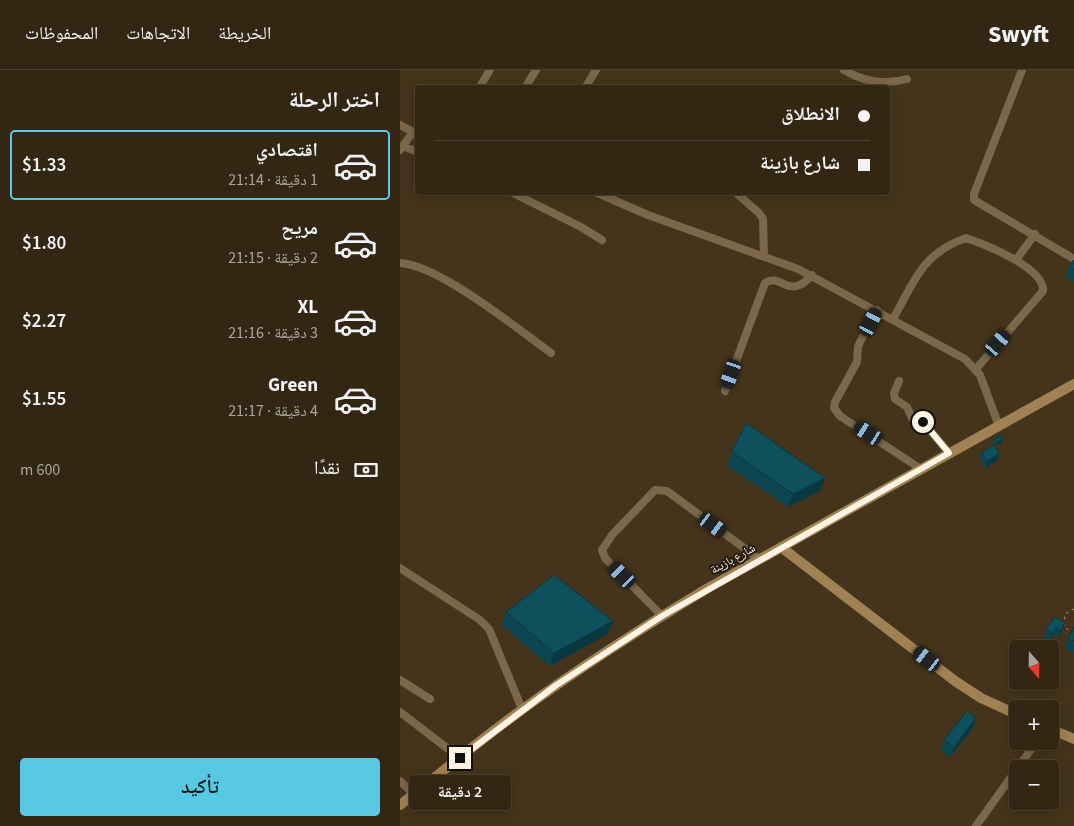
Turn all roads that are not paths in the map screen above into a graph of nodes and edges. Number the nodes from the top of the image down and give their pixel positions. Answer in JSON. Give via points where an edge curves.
{"nodes":[{"id":1,"x":490,"y":70,"type":"edge"},
{"id":2,"x":536,"y":70,"type":"edge"},
{"id":3,"x":596,"y":70,"type":"edge"},
{"id":4,"x":844,"y":70,"type":"edge"},
{"id":5,"x":1022,"y":70,"type":"edge"},
{"id":6,"x":907,"y":79,"type":"dead end"},
{"id":7,"x":481,"y":85,"type":"edge"},
{"id":8,"x":527,"y":85,"type":"edge"},
{"id":9,"x":587,"y":85,"type":"edge"},
{"id":10,"x":400,"y":125,"type":"edge"},
{"id":11,"x":415,"y":132,"type":"edge"},
{"id":12,"x":402,"y":148,"type":"edge"},
{"id":13,"x":415,"y":151,"type":"edge"},
{"id":14,"x":517,"y":195,"type":"edge"},
{"id":15,"x":603,"y":195,"type":"edge"},
{"id":16,"x":738,"y":195,"type":"edge"},
{"id":17,"x":1036,"y":234,"type":"junction"},
{"id":18,"x":602,"y":240,"type":"dead end"},
{"id":19,"x":764,"y":255,"type":"junction"},
{"id":20,"x":1074,"y":259,"type":"edge"},
{"id":21,"x":1016,"y":260,"type":"junction"},
{"id":22,"x":400,"y":263,"type":"edge"},
{"id":23,"x":812,"y":276,"type":"junction"},
{"id":24,"x":877,"y":310,"type":"junction"},
{"id":25,"x":893,"y":319,"type":"junction"},
{"id":26,"x":551,"y":353,"type":"dead end"},
{"id":27,"x":976,"y":369,"type":"junction"},
{"id":28,"x":899,"y":381,"type":"dead end"},
{"id":29,"x":1074,"y":384,"type":"edge"},
{"id":30,"x":725,"y":391,"type":"dead end"},
{"id":31,"x":999,"y":426,"type":"junction"},
{"id":32,"x":949,"y":453,"type":"junction"},
{"id":33,"x":921,"y":469,"type":"junction"},
{"id":34,"x":781,"y":547,"type":"junction"},
{"id":35,"x":759,"y":559,"type":"junction"},
{"id":36,"x":400,"y":568,"type":"edge"},
{"id":37,"x":662,"y":616,"type":"junction"},
{"id":38,"x":400,"y":680,"type":"edge"},
{"id":39,"x":430,"y":699,"type":"dead end"},
{"id":40,"x":522,"y":709,"type":"junction"},
{"id":41,"x":1009,"y":711,"type":"edge"},
{"id":42,"x":400,"y":712,"type":"edge"},
{"id":43,"x":1059,"y":733,"type":"edge"},
{"id":44,"x":1074,"y":739,"type":"edge"},
{"id":45,"x":1031,"y":750,"type":"edge"},
{"id":46,"x":460,"y":758,"type":"junction"},
{"id":47,"x":400,"y":781,"type":"edge"},
{"id":48,"x":414,"y":794,"type":"junction"},
{"id":49,"x":400,"y":805,"type":"edge"},
{"id":50,"x":976,"y":826,"type":"edge"}],
"edges":[{"from":1,"to":7,"type":"street"},
{"from":2,"to":8,"type":"street"},
{"from":3,"to":9,"type":"street"},
{"from":4,"to":6,"type":"street","via":[[880,83]]},
{"from":5,"to":17,"type":"street","via":[[974,200]]},
{"from":10,"to":11,"type":"street"},
{"from":11,"to":12,"type":"street"},
{"from":12,"to":13,"type":"street"},
{"from":14,"to":18,"type":"street"},
{"from":15,"to":19,"type":"street","via":[[648,215]]},
{"from":16,"to":19,"type":"street","via":[[763,220]]},
{"from":17,"to":20,"type":"street"},
{"from":17,"to":21,"type":"street"},
{"from":19,"to":23,"type":"street"},
{"from":21,"to":25,"type":"street","via":[[966,238],[946,245],[925,263]]},
{"from":21,"to":27,"type":"street","via":[[1040,282],[1043,292]]},
{"from":22,"to":26,"type":"street","via":[[430,272],[479,301]]},
{"from":23,"to":24,"type":"street"},
{"from":23,"to":30,"type":"street","via":[[796,287],[773,281],[766,283]]},
{"from":24,"to":25,"type":"street"},
{"from":24,"to":33,"type":"street","via":[[858,346],[859,358],[834,408],[840,416]]},
{"from":25,"to":27,"type":"street","via":[[965,359]]},
{"from":27,"to":31,"type":"street"},
{"from":28,"to":32,"type":"street","via":[[894,399],[907,407],[912,418],[925,424]]},
{"from":29,"to":31,"type":"street","name":"شارع بازينة"},
{"from":31,"to":32,"type":"street","name":"شارع بازينة"},
{"from":32,"to":33,"type":"street","name":"شارع بازينة"},
{"from":33,"to":34,"type":"street","name":"شارع بازينة"},
{"from":34,"to":35,"type":"street","name":"شارع بازينة"},
{"from":34,"to":41,"type":"street","via":[[955,681]]},
{"from":35,"to":37,"type":"street","name":"شارع بازينة"},
{"from":35,"to":37,"type":"street","via":[[668,491],[655,490],[602,550],[605,558]]},
{"from":36,"to":40,"type":"street","via":[[464,609],[490,630]]},
{"from":37,"to":40,"type":"street","name":"شارع بازينة"},
{"from":38,"to":39,"type":"street"},
{"from":40,"to":46,"type":"street","name":"شارع بازينة"},
{"from":42,"to":46,"type":"street"},
{"from":43,"to":44,"type":"street"},
{"from":45,"to":50,"type":"street"},
{"from":46,"to":48,"type":"street","name":"شارع بازينة"},
{"from":47,"to":48,"type":"street"},
{"from":48,"to":49,"type":"street","name":"شارع بازينة"}]}
